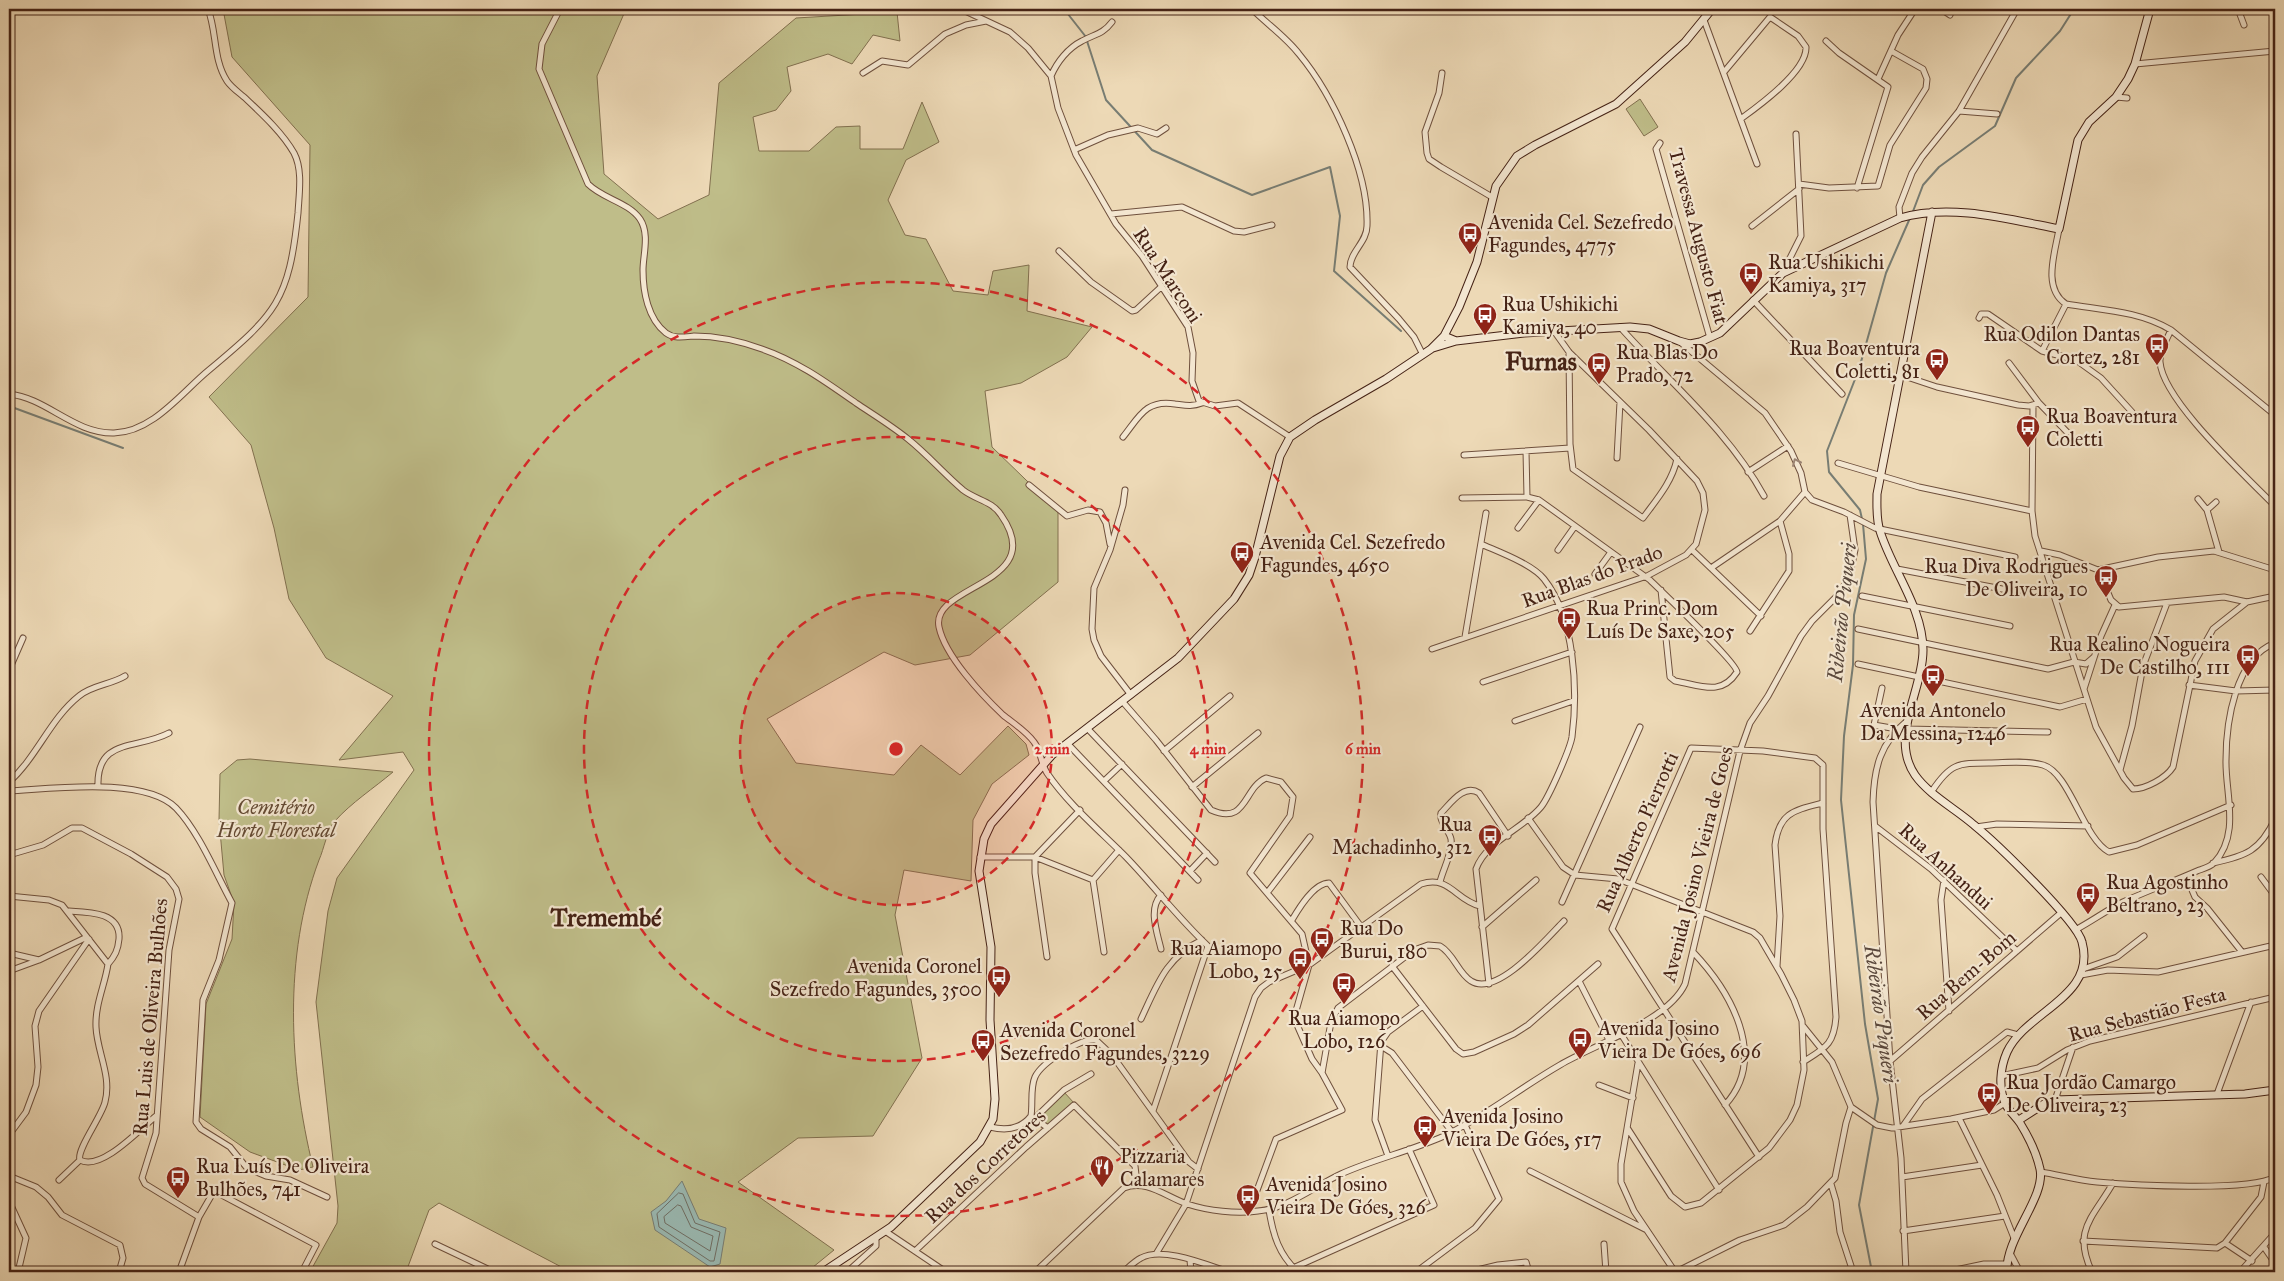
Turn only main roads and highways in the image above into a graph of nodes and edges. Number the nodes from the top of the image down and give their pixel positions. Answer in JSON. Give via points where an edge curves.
{"nodes":[{"id":1,"x":1712,"y":9,"type":"edge"},
{"id":2,"x":2150,"y":9,"type":"edge"},
{"id":3,"x":1932,"y":212,"type":"junction"},
{"id":4,"x":1446,"y":333,"type":"junction"},
{"id":5,"x":1465,"y":338,"type":"junction"},
{"id":6,"x":1456,"y":340,"type":"junction"},
{"id":7,"x":1430,"y":349,"type":"junction"},
{"id":8,"x":2275,"y":1090,"type":"edge"},
{"id":9,"x":2019,"y":1120,"type":"junction"},
{"id":10,"x":823,"y":1272,"type":"edge"},
{"id":11,"x":2007,"y":1272,"type":"edge"}],
"edges":[{"from":1,"to":4,"type":"main road","via":[[1680,47],[1616,104],[1517,156],[1503,174],[1492,197],[1477,262]]},
{"from":2,"to":3,"type":"main road","via":[[2135,64],[2116,97],[2089,122],[2078,140],[2058,229],[1966,213]]},
{"from":3,"to":5,"type":"main road","via":[[1901,218],[1783,273],[1720,333],[1690,344],[1648,329],[1620,327]]},
{"from":3,"to":9,"type":"main road","via":[[1879,476],[1879,529],[1912,606],[1922,641],[1923,657],[1907,730],[1906,746],[1912,769],[1932,791],[1976,826],[2062,912],[2083,944],[2082,972],[2058,1002],[2018,1035],[2006,1056],[2001,1076],[2005,1103]]},
{"from":4,"to":5,"type":"main road"},
{"from":4,"to":6,"type":"main road"},
{"from":4,"to":7,"type":"main road"},
{"from":5,"to":6,"type":"main road"},
{"from":6,"to":7,"type":"main road"},
{"from":7,"to":10,"type":"main road","via":[[1290,437],[1280,456],[1255,557],[1234,599],[1178,658],[1043,764],[991,824],[980,857],[981,887],[991,946],[990,1020],[995,1110],[990,1128],[980,1142],[885,1231]]},
{"from":8,"to":9,"type":"main road","via":[[2055,1100]]},
{"from":9,"to":11,"type":"main road","via":[[2041,1172],[2036,1192],[2014,1238]]}]}
